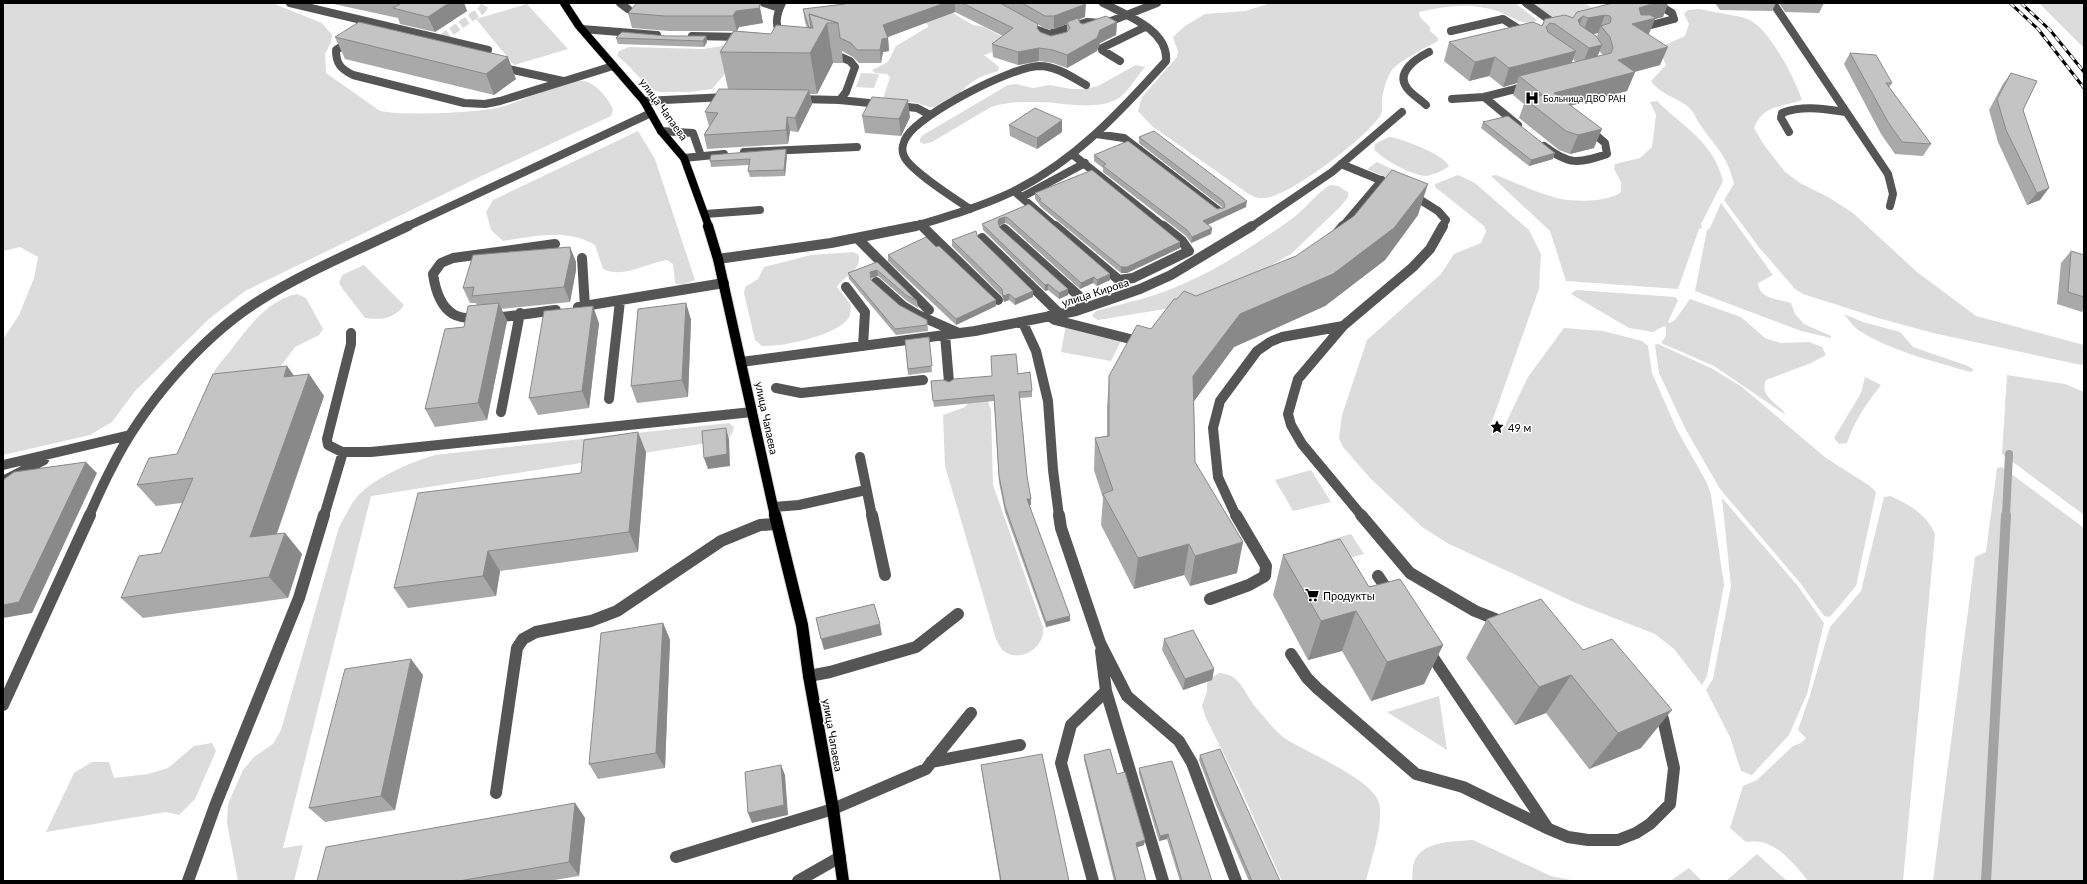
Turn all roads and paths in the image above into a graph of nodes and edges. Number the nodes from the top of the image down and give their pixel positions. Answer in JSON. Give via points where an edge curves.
{"nodes":[{"id":1,"x":290,"y":3,"type":"edge"},
{"id":2,"x":564,"y":3,"type":"edge"},
{"id":3,"x":620,"y":3,"type":"edge"},
{"id":4,"x":764,"y":3,"type":"edge"},
{"id":5,"x":1103,"y":3,"type":"edge"},
{"id":6,"x":1157,"y":3,"type":"edge"},
{"id":7,"x":1526,"y":3,"type":"edge"},
{"id":8,"x":1655,"y":3,"type":"edge"},
{"id":9,"x":1773,"y":3,"type":"edge"},
{"id":10,"x":781,"y":6,"type":"edge"},
{"id":11,"x":628,"y":9,"type":"dead end"},
{"id":12,"x":1126,"y":15,"type":"junction"},
{"id":13,"x":1105,"y":23,"type":"junction"},
{"id":14,"x":1029,"y":26,"type":"edge"},
{"id":15,"x":1145,"y":27,"type":"junction"},
{"id":16,"x":582,"y":29,"type":"junction"},
{"id":17,"x":1637,"y":29,"type":"edge"},
{"id":18,"x":1089,"y":30,"type":"edge"},
{"id":19,"x":1451,"y":31,"type":"dead end"},
{"id":20,"x":1565,"y":31,"type":"edge"},
{"id":21,"x":662,"y":36,"type":"edge"},
{"id":22,"x":684,"y":36,"type":"edge"},
{"id":23,"x":750,"y":37,"type":"edge"},
{"id":24,"x":363,"y":38,"type":"edge"},
{"id":25,"x":781,"y":38,"type":"edge"},
{"id":26,"x":1534,"y":39,"type":"edge"},
{"id":27,"x":488,"y":50,"type":"dead end"},
{"id":28,"x":821,"y":50,"type":"edge"},
{"id":29,"x":1429,"y":52,"type":"dead end"},
{"id":30,"x":1120,"y":61,"type":"dead end"},
{"id":31,"x":493,"y":65,"type":"edge"},
{"id":32,"x":613,"y":66,"type":"junction"},
{"id":33,"x":563,"y":80,"type":"junction"},
{"id":34,"x":1535,"y":84,"type":"edge"},
{"id":35,"x":1086,"y":85,"type":"dead end"},
{"id":36,"x":732,"y":97,"type":"edge"},
{"id":37,"x":1484,"y":97,"type":"junction"},
{"id":38,"x":794,"y":99,"type":"edge"},
{"id":39,"x":1452,"y":99,"type":"dead end"},
{"id":40,"x":840,"y":100,"type":"junction"},
{"id":41,"x":644,"y":101,"type":"junction"},
{"id":42,"x":1426,"y":105,"type":"dead end"},
{"id":43,"x":1402,"y":112,"type":"dead end"},
{"id":44,"x":1846,"y":112,"type":"junction"},
{"id":45,"x":651,"y":113,"type":"junction"},
{"id":46,"x":930,"y":115,"type":"junction"},
{"id":47,"x":1582,"y":123,"type":"edge"},
{"id":48,"x":1525,"y":130,"type":"edge"},
{"id":49,"x":661,"y":131,"type":"junction"},
{"id":50,"x":1789,"y":132,"type":"dead end"},
{"id":51,"x":1096,"y":134,"type":"junction"},
{"id":52,"x":1537,"y":140,"type":"edge"},
{"id":53,"x":858,"y":147,"type":"dead end"},
{"id":54,"x":1072,"y":154,"type":"junction"},
{"id":55,"x":700,"y":156,"type":"junction"},
{"id":56,"x":684,"y":158,"type":"junction"},
{"id":57,"x":1085,"y":163,"type":"junction"},
{"id":58,"x":1341,"y":164,"type":"junction"},
{"id":59,"x":1382,"y":180,"type":"junction"},
{"id":60,"x":1014,"y":191,"type":"junction"},
{"id":61,"x":1022,"y":197,"type":"junction"},
{"id":62,"x":1890,"y":206,"type":"dead end"},
{"id":63,"x":760,"y":210,"type":"dead end"},
{"id":64,"x":970,"y":210,"type":"junction"},
{"id":65,"x":1219,"y":211,"type":"edge"},
{"id":66,"x":706,"y":214,"type":"junction"},
{"id":67,"x":920,"y":224,"type":"junction"},
{"id":68,"x":1004,"y":229,"type":"edge"},
{"id":69,"x":1333,"y":236,"type":"edge"},
{"id":70,"x":982,"y":238,"type":"dead end"},
{"id":71,"x":859,"y":240,"type":"junction"},
{"id":72,"x":555,"y":244,"type":"dead end"},
{"id":73,"x":582,"y":258,"type":"dead end"},
{"id":74,"x":718,"y":259,"type":"junction"},
{"id":75,"x":1160,"y":266,"type":"junction"},
{"id":76,"x":1171,"y":275,"type":"junction"},
{"id":77,"x":876,"y":282,"type":"edge"},
{"id":78,"x":724,"y":283,"type":"junction"},
{"id":79,"x":846,"y":287,"type":"dead end"},
{"id":80,"x":998,"y":300,"type":"dead end"},
{"id":81,"x":620,"y":301,"type":"junction"},
{"id":82,"x":585,"y":307,"type":"junction"},
{"id":83,"x":1080,"y":309,"type":"junction"},
{"id":84,"x":929,"y":310,"type":"dead end"},
{"id":85,"x":520,"y":313,"type":"junction"},
{"id":86,"x":1060,"y":314,"type":"junction"},
{"id":87,"x":1050,"y":316,"type":"junction"},
{"id":88,"x":1023,"y":323,"type":"junction"},
{"id":89,"x":1343,"y":326,"type":"junction"},
{"id":90,"x":351,"y":334,"type":"dead end"},
{"id":91,"x":960,"y":334,"type":"junction"},
{"id":92,"x":946,"y":335,"type":"junction"},
{"id":93,"x":1148,"y":344,"type":"edge"},
{"id":94,"x":863,"y":346,"type":"junction"},
{"id":95,"x":741,"y":362,"type":"junction"},
{"id":96,"x":923,"y":380,"type":"dead end"},
{"id":97,"x":949,"y":382,"type":"edge"},
{"id":98,"x":776,"y":388,"type":"dead end"},
{"id":99,"x":609,"y":399,"type":"dead end"},
{"id":100,"x":501,"y":412,"type":"dead end"},
{"id":101,"x":752,"y":412,"type":"junction"},
{"id":102,"x":130,"y":435,"type":"junction"},
{"id":103,"x":343,"y":452,"type":"junction"},
{"id":104,"x":58,"y":453,"type":"junction"},
{"id":105,"x":860,"y":457,"type":"dead end"},
{"id":106,"x":3,"y":465,"type":"edge"},
{"id":107,"x":3,"y":481,"type":"edge"},
{"id":108,"x":866,"y":490,"type":"junction"},
{"id":109,"x":774,"y":507,"type":"junction"},
{"id":110,"x":777,"y":524,"type":"junction"},
{"id":111,"x":885,"y":575,"type":"dead end"},
{"id":112,"x":1378,"y":576,"type":"dead end"},
{"id":113,"x":1210,"y":599,"type":"dead end"},
{"id":114,"x":1395,"y":602,"type":"edge"},
{"id":115,"x":958,"y":614,"type":"dead end"},
{"id":116,"x":1515,"y":627,"type":"edge"},
{"id":117,"x":1421,"y":640,"type":"edge"},
{"id":118,"x":1100,"y":643,"type":"junction"},
{"id":119,"x":1291,"y":654,"type":"dead end"},
{"id":120,"x":809,"y":676,"type":"junction"},
{"id":121,"x":1106,"y":691,"type":"junction"},
{"id":122,"x":1650,"y":704,"type":"edge"},
{"id":123,"x":3,"y":705,"type":"edge"},
{"id":124,"x":971,"y":713,"type":"dead end"},
{"id":125,"x":1020,"y":744,"type":"dead end"},
{"id":126,"x":931,"y":762,"type":"junction"},
{"id":127,"x":496,"y":793,"type":"dead end"},
{"id":128,"x":833,"y":809,"type":"junction"},
{"id":129,"x":1548,"y":829,"type":"junction"},
{"id":130,"x":676,"y":856,"type":"dead end"},
{"id":131,"x":840,"y":857,"type":"junction"},
{"id":132,"x":188,"y":881,"type":"edge"},
{"id":133,"x":798,"y":881,"type":"edge"},
{"id":134,"x":843,"y":881,"type":"edge"},
{"id":135,"x":1093,"y":881,"type":"edge"},
{"id":136,"x":1163,"y":881,"type":"edge"},
{"id":137,"x":1236,"y":881,"type":"edge"}],
"edges":[{"from":1,"to":27,"type":"street"},
{"from":2,"to":16,"type":"main road","name":"улица Чапаева"},
{"from":3,"to":11,"type":"street"},
{"from":4,"to":10,"type":"street"},
{"from":5,"to":12,"type":"street"},
{"from":6,"to":12,"type":"street"},
{"from":7,"to":20,"type":"street"},
{"from":8,"to":17,"type":"street","via":[[1672,13],[1674,19]]},
{"from":9,"to":44,"type":"street"},
{"from":10,"to":25,"type":"street","via":[[776,19]]},
{"from":12,"to":13,"type":"street"},
{"from":12,"to":15,"type":"street"},
{"from":13,"to":14,"type":"street","via":[[1087,22],[1059,35],[1043,37]]},
{"from":13,"to":18,"type":"street"},
{"from":15,"to":30,"type":"street","via":[[1102,48]]},
{"from":15,"to":51,"type":"street","via":[[1163,40],[1168,47],[1166,61]]},
{"from":16,"to":21,"type":"street"},
{"from":16,"to":32,"type":"main road","name":"улица Чапаева"},
{"from":19,"to":26,"type":"street","via":[[1503,19]]},
{"from":22,"to":23,"type":"street"},
{"from":24,"to":33,"type":"street","via":[[348,42],[336,50],[335,60],[340,68],[353,75],[464,103],[485,104],[500,101]]},
{"from":28,"to":40,"type":"street","via":[[842,56],[856,67]]},
{"from":29,"to":42,"type":"street","via":[[1413,62],[1403,80],[1405,86]]},
{"from":31,"to":33,"type":"street"},
{"from":32,"to":33,"type":"street"},
{"from":32,"to":41,"type":"main road","name":"улица Чапаева"},
{"from":34,"to":37,"type":"street"},
{"from":35,"to":46,"type":"street","via":[[1056,69],[1029,67],[1009,74]]},
{"from":36,"to":41,"type":"street"},
{"from":37,"to":39,"type":"street"},
{"from":37,"to":48,"type":"street"},
{"from":38,"to":40,"type":"street"},
{"from":40,"to":46,"type":"street","via":[[916,108]]},
{"from":41,"to":45,"type":"main road","name":"улица Чапаева"},
{"from":43,"to":58,"type":"street","name":"улица Кирова","via":[[1384,124]]},
{"from":44,"to":50,"type":"street","via":[[1788,110],[1782,113],[1781,118]]},
{"from":44,"to":62,"type":"street","via":[[1888,174],[1893,190]]},
{"from":45,"to":49,"type":"main road","name":"улица Чапаева"},
{"from":45,"to":102,"type":"street","via":[[271,292],[236,317],[205,346],[161,391]]},
{"from":46,"to":64,"type":"street","via":[[910,133],[902,150],[904,157]]},
{"from":47,"to":52,"type":"street","via":[[1606,143],[1607,154],[1582,163],[1574,162],[1556,155]]},
{"from":49,"to":55,"type":"street","via":[[693,133]]},
{"from":49,"to":56,"type":"main road","name":"улица Чапаева"},
{"from":51,"to":54,"type":"street"},
{"from":51,"to":65,"type":"street","via":[[1124,138]]},
{"from":53,"to":55,"type":"street"},
{"from":54,"to":57,"type":"street"},
{"from":54,"to":60,"type":"street"},
{"from":55,"to":56,"type":"street"},
{"from":56,"to":66,"type":"main road","name":"улица Чапаева"},
{"from":57,"to":61,"type":"street"},
{"from":57,"to":75,"type":"street","via":[[1187,245],[1189,251]]},
{"from":58,"to":59,"type":"street"},
{"from":58,"to":76,"type":"street","name":"улица Кирова","via":[[1285,205]]},
{"from":59,"to":69,"type":"street"},
{"from":59,"to":89,"type":"street","via":[[1427,204],[1446,220],[1430,249],[1413,267]]},
{"from":60,"to":61,"type":"street"},
{"from":60,"to":64,"type":"street"},
{"from":61,"to":75,"type":"street","via":[[1117,279],[1126,280]]},
{"from":63,"to":66,"type":"street"},
{"from":64,"to":67,"type":"street"},
{"from":66,"to":74,"type":"main road","name":"улица Чапаева"},
{"from":67,"to":71,"type":"street"},
{"from":67,"to":80,"type":"street"},
{"from":68,"to":83,"type":"street","via":[[1080,297]]},
{"from":70,"to":86,"type":"street"},
{"from":71,"to":74,"type":"street"},
{"from":71,"to":84,"type":"street"},
{"from":72,"to":85,"type":"street","via":[[453,258],[440,263],[432,274],[433,284],[449,312],[458,317]]},
{"from":73,"to":82,"type":"street"},
{"from":74,"to":78,"type":"main road","name":"улица Чапаева"},
{"from":75,"to":76,"type":"street"},
{"from":76,"to":83,"type":"street","name":"улица Кирова"},
{"from":77,"to":91,"type":"street","via":[[903,306]]},
{"from":78,"to":81,"type":"street"},
{"from":78,"to":95,"type":"main road","name":"улица Чапаева"},
{"from":79,"to":94,"type":"street","via":[[865,312]]},
{"from":81,"to":82,"type":"street"},
{"from":81,"to":99,"type":"street"},
{"from":82,"to":85,"type":"street"},
{"from":83,"to":86,"type":"street","name":"улица Кирова"},
{"from":85,"to":100,"type":"street"},
{"from":86,"to":87,"type":"street","name":"улица Кирова"},
{"from":87,"to":88,"type":"street","name":"улица Кирова"},
{"from":87,"to":93,"type":"street","via":[[1055,320]]},
{"from":88,"to":91,"type":"street","name":"улица Кирова"},
{"from":88,"to":118,"type":"street","via":[[1036,351],[1048,401],[1053,470],[1061,528]]},
{"from":89,"to":113,"type":"street","via":[[1282,337],[1270,342],[1257,351],[1220,401],[1213,428],[1218,477],[1234,512],[1266,566],[1265,576],[1249,585]]},
{"from":89,"to":116,"type":"street","via":[[1298,379],[1288,414],[1291,425],[1302,444],[1410,572],[1438,592],[1474,611]]},
{"from":90,"to":103,"type":"street","via":[[351,344],[328,439],[328,446],[332,450]]},
{"from":91,"to":92,"type":"street","name":"улица Кирова"},
{"from":92,"to":94,"type":"street","name":"улица Кирова"},
{"from":92,"to":97,"type":"street"},
{"from":94,"to":95,"type":"street","name":"улица Кирова"},
{"from":95,"to":101,"type":"main road","name":"улица Чапаева"},
{"from":96,"to":98,"type":"street","via":[[801,392]]},
{"from":101,"to":103,"type":"street","via":[[398,450]]},
{"from":101,"to":109,"type":"main road","name":"улица Чапаева"},
{"from":102,"to":104,"type":"street"},
{"from":102,"to":123,"type":"street","via":[[106,479]]},
{"from":103,"to":132,"type":"street","via":[[299,598],[215,806]]},
{"from":104,"to":106,"type":"street"},
{"from":104,"to":107,"type":"street"},
{"from":105,"to":108,"type":"street"},
{"from":108,"to":109,"type":"street","via":[[799,505]]},
{"from":108,"to":111,"type":"street"},
{"from":109,"to":110,"type":"main road","name":"улица Чапаева"},
{"from":110,"to":120,"type":"main road","name":"улица Чапаева","via":[[802,625]]},
{"from":110,"to":127,"type":"street","via":[[760,525],[721,541],[617,611],[604,617],[536,632],[523,639],[517,648]]},
{"from":112,"to":114,"type":"street"},
{"from":115,"to":120,"type":"street","via":[[916,647]]},
{"from":117,"to":129,"type":"street"},
{"from":118,"to":121,"type":"street"},
{"from":118,"to":137,"type":"street","via":[[1127,696],[1179,740],[1192,763]]},
{"from":119,"to":129,"type":"street","via":[[1317,688],[1416,774],[1463,787]]},
{"from":120,"to":128,"type":"main road","name":"улица Чапаева"},
{"from":121,"to":135,"type":"street","via":[[1071,725],[1061,763]]},
{"from":121,"to":136,"type":"street"},
{"from":122,"to":129,"type":"street","via":[[1663,719],[1674,768],[1670,804],[1650,824],[1618,840],[1568,837]]},
{"from":124,"to":126,"type":"street"},
{"from":125,"to":126,"type":"street"},
{"from":126,"to":128,"type":"street","via":[[926,769]]},
{"from":128,"to":130,"type":"street"},
{"from":128,"to":131,"type":"main road","name":"улица Чапаева"},
{"from":131,"to":133,"type":"street"},
{"from":131,"to":134,"type":"main road","name":"улица Чапаева"}]}
